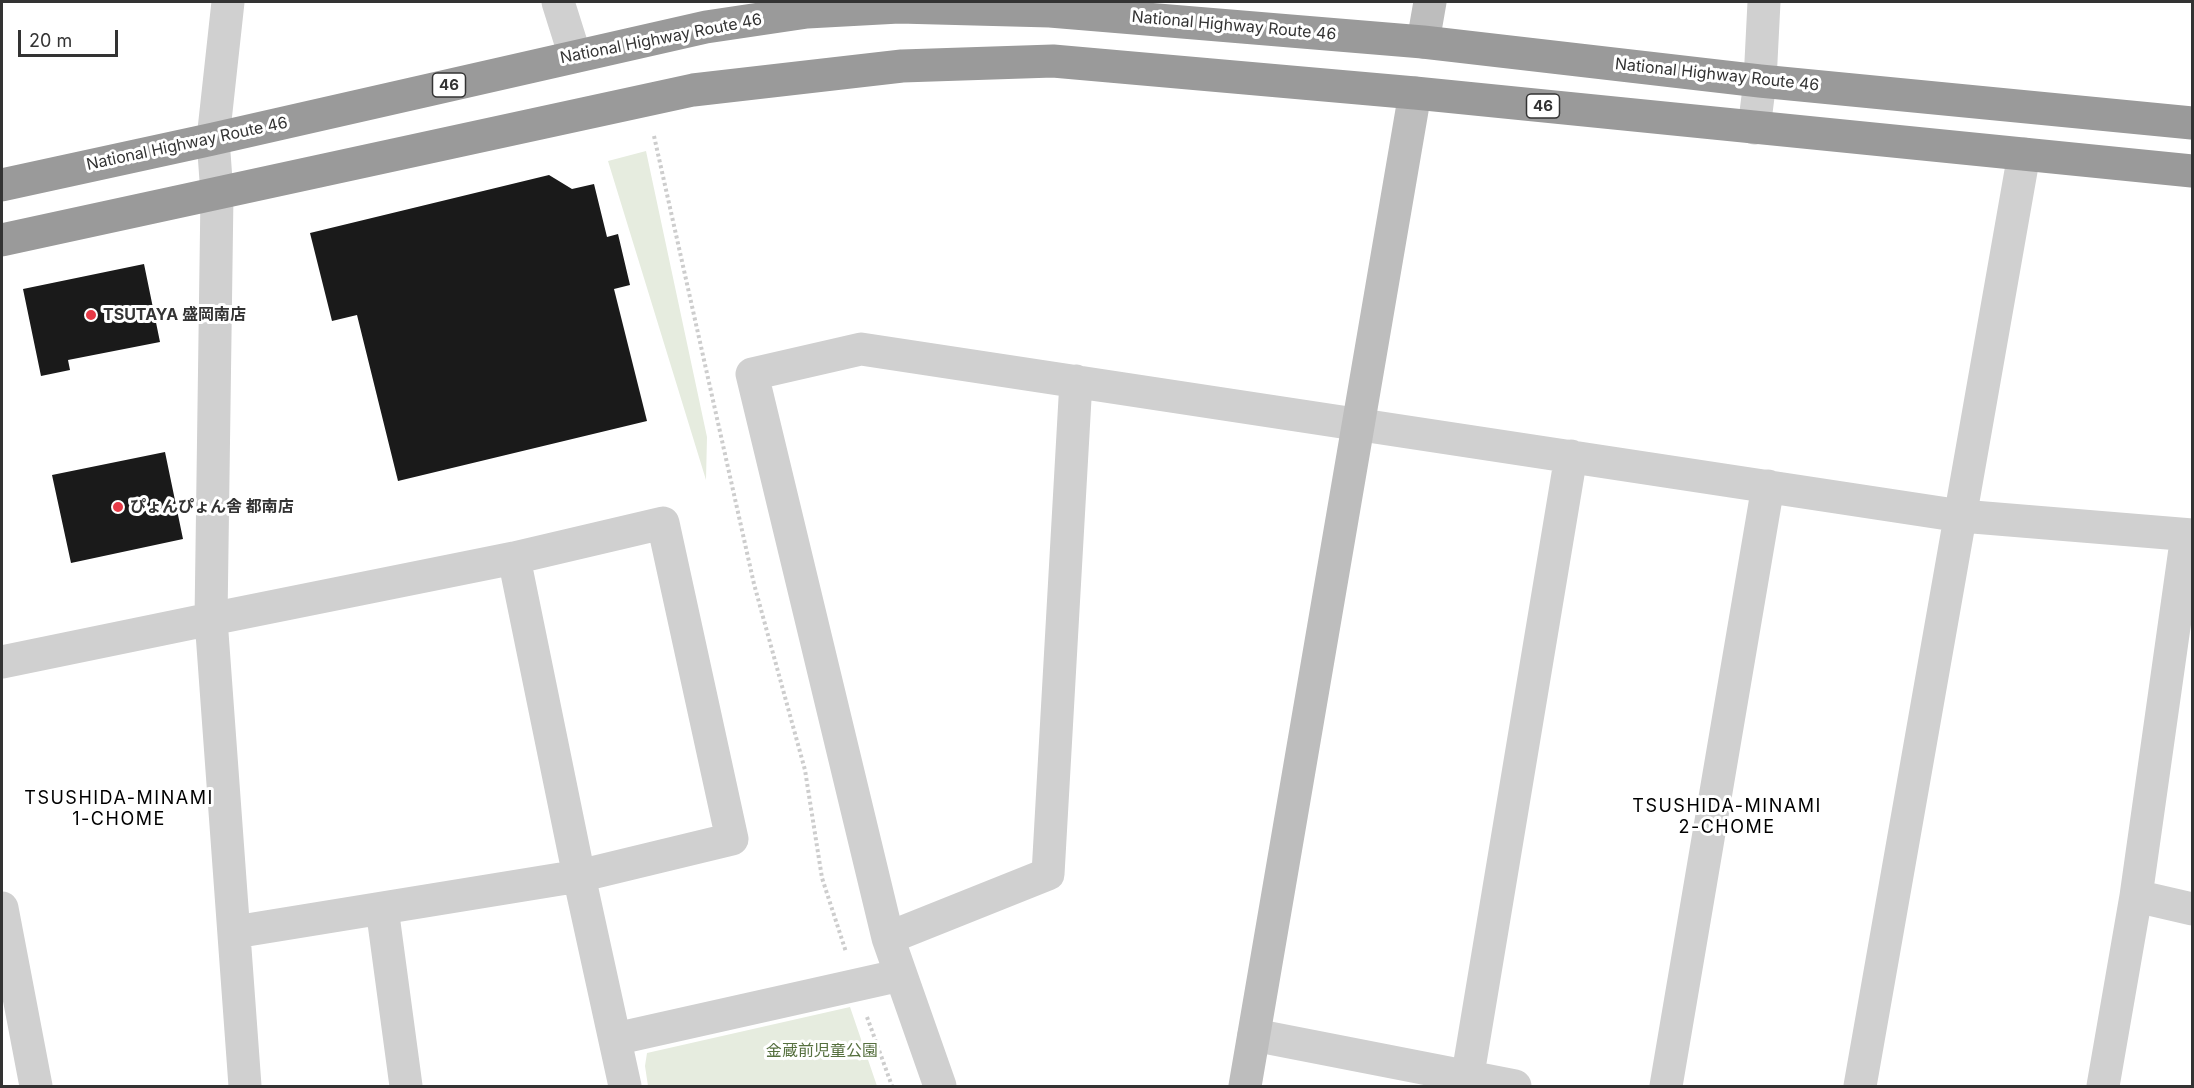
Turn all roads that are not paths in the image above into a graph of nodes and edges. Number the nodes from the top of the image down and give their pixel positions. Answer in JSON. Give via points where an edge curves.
{"nodes":[{"id":1,"x":228,"y":2,"type":"edge"},
{"id":2,"x":558,"y":2,"type":"edge"},
{"id":3,"x":1430,"y":2,"type":"edge"},
{"id":4,"x":1764,"y":2,"type":"edge"},
{"id":5,"x":1423,"y":42,"type":"junction"},
{"id":6,"x":575,"y":56,"type":"junction"},
{"id":7,"x":1760,"y":81,"type":"junction"},
{"id":8,"x":1415,"y":93,"type":"junction"},
{"id":9,"x":2193,"y":123,"type":"edge"},
{"id":10,"x":1754,"y":128,"type":"junction"},
{"id":11,"x":213,"y":139,"type":"junction"},
{"id":12,"x":2024,"y":154,"type":"junction"},
{"id":13,"x":2193,"y":171,"type":"edge"},
{"id":14,"x":2,"y":185,"type":"edge"},
{"id":15,"x":217,"y":194,"type":"junction"},
{"id":16,"x":2,"y":240,"type":"edge"},
{"id":17,"x":1076,"y":381,"type":"junction"},
{"id":18,"x":1359,"y":423,"type":"junction"},
{"id":19,"x":1571,"y":456,"type":"junction"},
{"id":20,"x":1768,"y":486,"type":"junction"},
{"id":21,"x":1961,"y":516,"type":"junction"},
{"id":22,"x":2190,"y":535,"type":"edge"},
{"id":23,"x":514,"y":558,"type":"junction"},
{"id":24,"x":211,"y":619,"type":"junction"},
{"id":25,"x":2,"y":662,"type":"edge"},
{"id":26,"x":579,"y":876,"type":"junction"},
{"id":27,"x":2136,"y":896,"type":"junction"},
{"id":28,"x":2,"y":908,"type":"edge"},
{"id":29,"x":382,"y":908,"type":"junction"},
{"id":30,"x":2193,"y":909,"type":"edge"},
{"id":31,"x":235,"y":932,"type":"junction"},
{"id":32,"x":888,"y":938,"type":"junction"},
{"id":33,"x":901,"y":975,"type":"junction"},
{"id":34,"x":1254,"y":1035,"type":"junction"},
{"id":35,"x":615,"y":1039,"type":"junction"},
{"id":36,"x":1466,"y":1082,"type":"edge"},
{"id":37,"x":36,"y":1086,"type":"edge"},
{"id":38,"x":246,"y":1086,"type":"edge"},
{"id":39,"x":406,"y":1086,"type":"edge"},
{"id":40,"x":625,"y":1086,"type":"edge"},
{"id":41,"x":940,"y":1086,"type":"edge"},
{"id":42,"x":1245,"y":1086,"type":"edge"},
{"id":43,"x":1515,"y":1086,"type":"edge"},
{"id":44,"x":1666,"y":1086,"type":"edge"},
{"id":45,"x":1860,"y":1086,"type":"edge"},
{"id":46,"x":2103,"y":1086,"type":"edge"}],
"edges":[{"from":1,"to":11,"type":"street"},
{"from":2,"to":6,"type":"street"},
{"from":3,"to":5,"type":"street"},
{"from":4,"to":7,"type":"street"},
{"from":5,"to":6,"type":"highway","name":"National Highway Route 46","number":"46","via":[[1050,11],[899,7],[807,12],[751,20]]},
{"from":5,"to":7,"type":"highway","name":"National Highway Route 46","number":"46"},
{"from":6,"to":11,"type":"highway","name":"National Highway Route 46","number":"46"},
{"from":7,"to":9,"type":"highway","name":"National Highway Route 46","number":"46"},
{"from":7,"to":10,"type":"street"},
{"from":8,"to":10,"type":"highway","number":"46"},
{"from":8,"to":15,"type":"highway","number":"46","via":[[1053,61],[892,66],[693,90]]},
{"from":8,"to":18,"type":"street"},
{"from":10,"to":12,"type":"highway","number":"46"},
{"from":11,"to":14,"type":"highway","name":"National Highway Route 46","number":"46"},
{"from":11,"to":15,"type":"street"},
{"from":12,"to":13,"type":"highway","number":"46"},
{"from":12,"to":21,"type":"street"},
{"from":15,"to":16,"type":"highway","number":"46"},
{"from":15,"to":24,"type":"street"},
{"from":17,"to":18,"type":"street"},
{"from":17,"to":32,"type":"street","via":[[1048,874]]},
{"from":17,"to":32,"type":"street","via":[[861,349],[752,374]]},
{"from":18,"to":19,"type":"street"},
{"from":18,"to":34,"type":"street"},
{"from":19,"to":20,"type":"street"},
{"from":19,"to":36,"type":"street"},
{"from":20,"to":21,"type":"street"},
{"from":20,"to":44,"type":"street"},
{"from":21,"to":22,"type":"street"},
{"from":21,"to":45,"type":"street"},
{"from":22,"to":27,"type":"street"},
{"from":23,"to":24,"type":"street"},
{"from":23,"to":26,"type":"street"},
{"from":23,"to":26,"type":"street","via":[[663,523],[732,839]]},
{"from":24,"to":25,"type":"street"},
{"from":24,"to":31,"type":"street"},
{"from":26,"to":29,"type":"street"},
{"from":26,"to":35,"type":"street"},
{"from":27,"to":30,"type":"street"},
{"from":27,"to":46,"type":"street"},
{"from":28,"to":37,"type":"street"},
{"from":29,"to":31,"type":"street"},
{"from":29,"to":39,"type":"street"},
{"from":31,"to":38,"type":"street"},
{"from":32,"to":33,"type":"street"},
{"from":33,"to":35,"type":"street"},
{"from":33,"to":41,"type":"street"},
{"from":34,"to":36,"type":"street"},
{"from":34,"to":42,"type":"street"},
{"from":35,"to":40,"type":"street"},
{"from":36,"to":43,"type":"street"}]}
